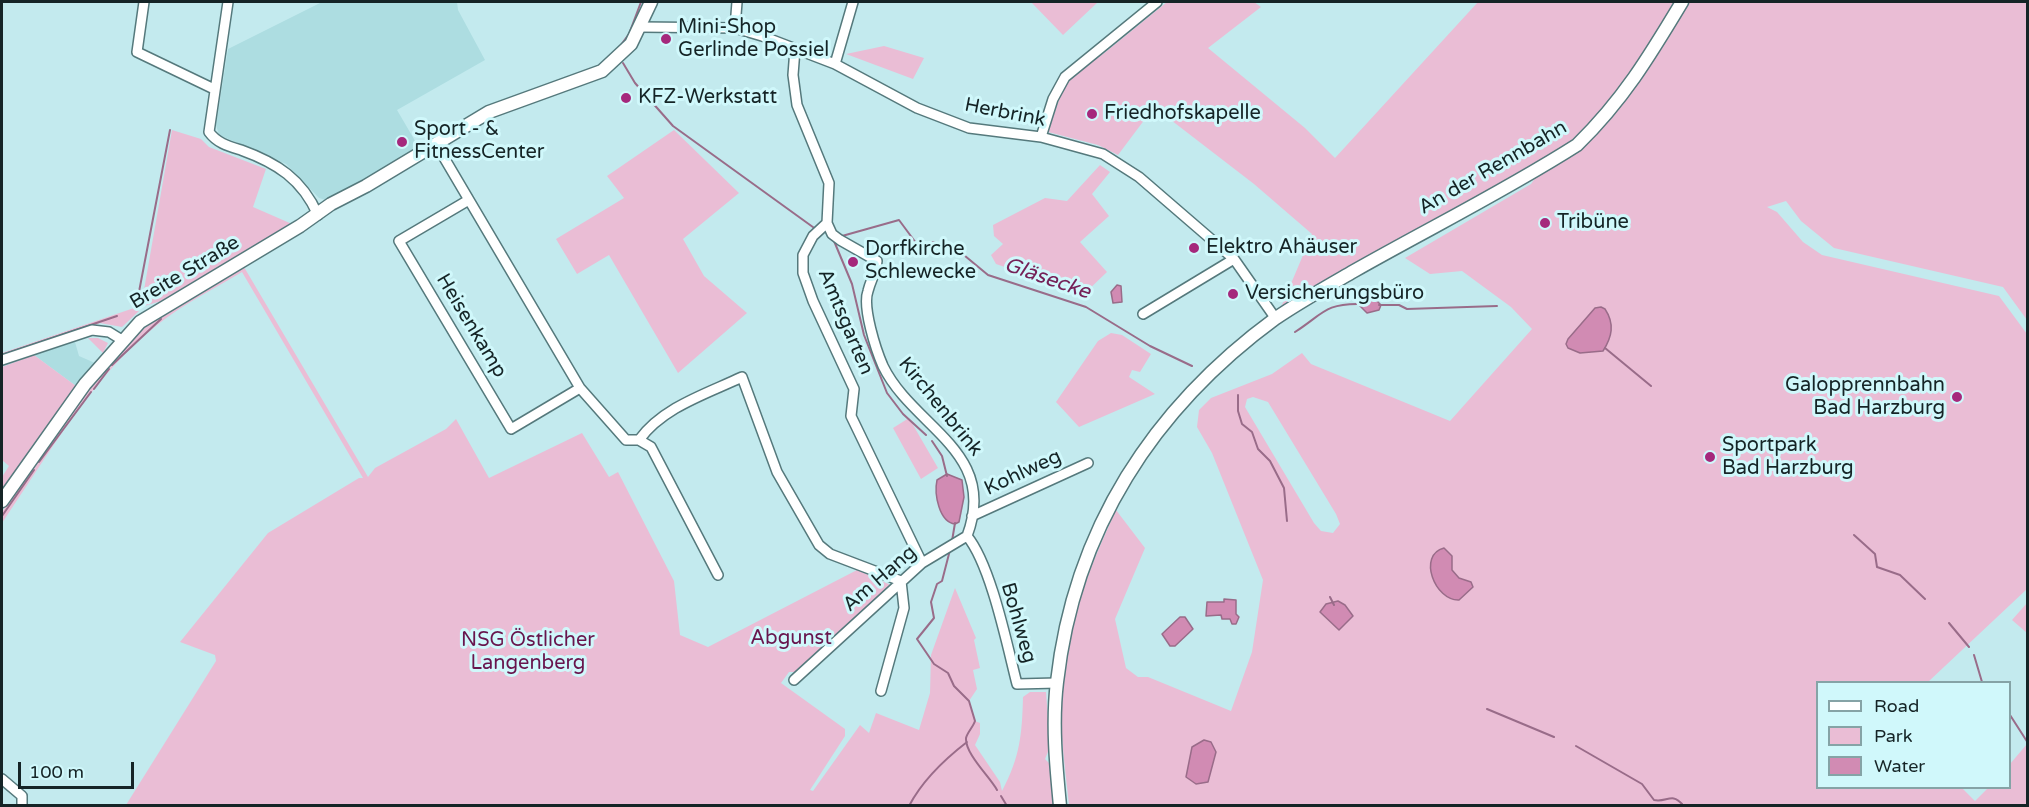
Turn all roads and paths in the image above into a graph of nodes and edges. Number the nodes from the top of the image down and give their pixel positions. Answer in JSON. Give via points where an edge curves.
{"nodes":[{"id":1,"x":144,"y":2,"type":"edge"},
{"id":2,"x":228,"y":2,"type":"edge"},
{"id":3,"x":651,"y":2,"type":"edge"},
{"id":4,"x":737,"y":2,"type":"edge"},
{"id":5,"x":853,"y":2,"type":"edge"},
{"id":6,"x":1157,"y":2,"type":"edge"},
{"id":7,"x":1682,"y":2,"type":"edge"},
{"id":8,"x":640,"y":27,"type":"junction"},
{"id":9,"x":735,"y":28,"type":"junction"},
{"id":10,"x":795,"y":49,"type":"junction"},
{"id":11,"x":835,"y":64,"type":"junction"},
{"id":12,"x":214,"y":89,"type":"junction"},
{"id":13,"x":1041,"y":137,"type":"junction"},
{"id":14,"x":436,"y":144,"type":"junction"},
{"id":15,"x":468,"y":201,"type":"junction"},
{"id":16,"x":318,"y":215,"type":"junction"},
{"id":17,"x":824,"y":226,"type":"junction"},
{"id":18,"x":1234,"y":259,"type":"junction"},
{"id":19,"x":1143,"y":314,"type":"dead end"},
{"id":20,"x":1276,"y":319,"type":"junction"},
{"id":21,"x":122,"y":340,"type":"junction"},
{"id":22,"x":2,"y":360,"type":"edge"},
{"id":23,"x":580,"y":388,"type":"junction"},
{"id":24,"x":639,"y":440,"type":"junction"},
{"id":25,"x":1088,"y":463,"type":"dead end"},
{"id":26,"x":2,"y":501,"type":"edge"},
{"id":27,"x":972,"y":516,"type":"junction"},
{"id":28,"x":963,"y":539,"type":"junction"},
{"id":29,"x":922,"y":563,"type":"junction"},
{"id":30,"x":718,"y":575,"type":"dead end"},
{"id":31,"x":901,"y":581,"type":"junction"},
{"id":32,"x":794,"y":680,"type":"dead end"},
{"id":33,"x":1057,"y":683,"type":"junction"},
{"id":34,"x":881,"y":691,"type":"dead end"},
{"id":35,"x":2,"y":779,"type":"edge"},
{"id":36,"x":22,"y":801,"type":"edge"},
{"id":37,"x":1060,"y":806,"type":"edge"}],
"edges":[{"from":1,"to":12,"type":"street","via":[[137,52]]},
{"from":2,"to":12,"type":"street"},
{"from":3,"to":8,"type":"main road","name":"Breite Straße"},
{"from":4,"to":9,"type":"street"},
{"from":5,"to":11,"type":"street"},
{"from":6,"to":13,"type":"street","via":[[1065,77]]},
{"from":7,"to":20,"type":"main road","name":"An der Rennbahn","via":[[1609,114],[1577,145]]},
{"from":8,"to":9,"type":"street","name":"Herbrink"},
{"from":8,"to":14,"type":"main road","name":"Breite Straße","via":[[631,44],[602,71],[489,112]]},
{"from":9,"to":10,"type":"street","name":"Herbrink"},
{"from":10,"to":11,"type":"street","name":"Herbrink"},
{"from":10,"to":17,"type":"street","via":[[796,105],[829,183]]},
{"from":11,"to":13,"type":"street","name":"Herbrink","via":[[917,108],[969,128]]},
{"from":12,"to":16,"type":"street","via":[[209,132],[213,138],[282,169],[304,188]]},
{"from":13,"to":18,"type":"street","name":"Herbrink","via":[[1088,148],[1121,163]]},
{"from":14,"to":15,"type":"street"},
{"from":14,"to":16,"type":"main road","name":"Breite Straße","via":[[366,186],[352,199]]},
{"from":15,"to":23,"type":"street"},
{"from":15,"to":23,"type":"street","name":"Heisenkamp","via":[[399,241],[511,429]]},
{"from":16,"to":21,"type":"main road","name":"Breite Straße","via":[[147,317]]},
{"from":17,"to":27,"type":"street","name":"Kirchenbrink","via":[[877,261],[876,274],[867,292],[867,310],[882,365],[892,382],[968,468],[974,486]]},
{"from":17,"to":29,"type":"street","name":"Amtsgarten","via":[[813,236],[803,255],[803,273],[854,389],[851,416]]},
{"from":18,"to":19,"type":"street"},
{"from":18,"to":20,"type":"street","name":"Herbrink"},
{"from":20,"to":33,"type":"main road","name":"An der Rennbahn","via":[[1185,397],[1127,473],[1081,574]]},
{"from":21,"to":22,"type":"street","via":[[109,332],[92,330]]},
{"from":21,"to":26,"type":"main road","name":"Breite Straße","via":[[85,384]]},
{"from":23,"to":24,"type":"street","via":[[626,440]]},
{"from":24,"to":30,"type":"street","via":[[651,447],[663,465]]},
{"from":24,"to":31,"type":"street","via":[[671,411],[742,377],[777,472],[819,545],[830,554]]},
{"from":25,"to":27,"type":"street","name":"Kohlweg"},
{"from":27,"to":28,"type":"street","name":"Kirchenbrink"},
{"from":28,"to":29,"type":"street","name":"Am Hang"},
{"from":28,"to":33,"type":"street","name":"Bohlweg","via":[[974,545],[998,610],[1017,684]]},
{"from":29,"to":31,"type":"street","name":"Am Hang"},
{"from":31,"to":32,"type":"street","name":"Am Hang"},
{"from":31,"to":34,"type":"street","via":[[904,608]]},
{"from":33,"to":37,"type":"main road","name":"An der Rennbahn","via":[[1055,742]]},
{"from":35,"to":36,"type":"street"}]}
